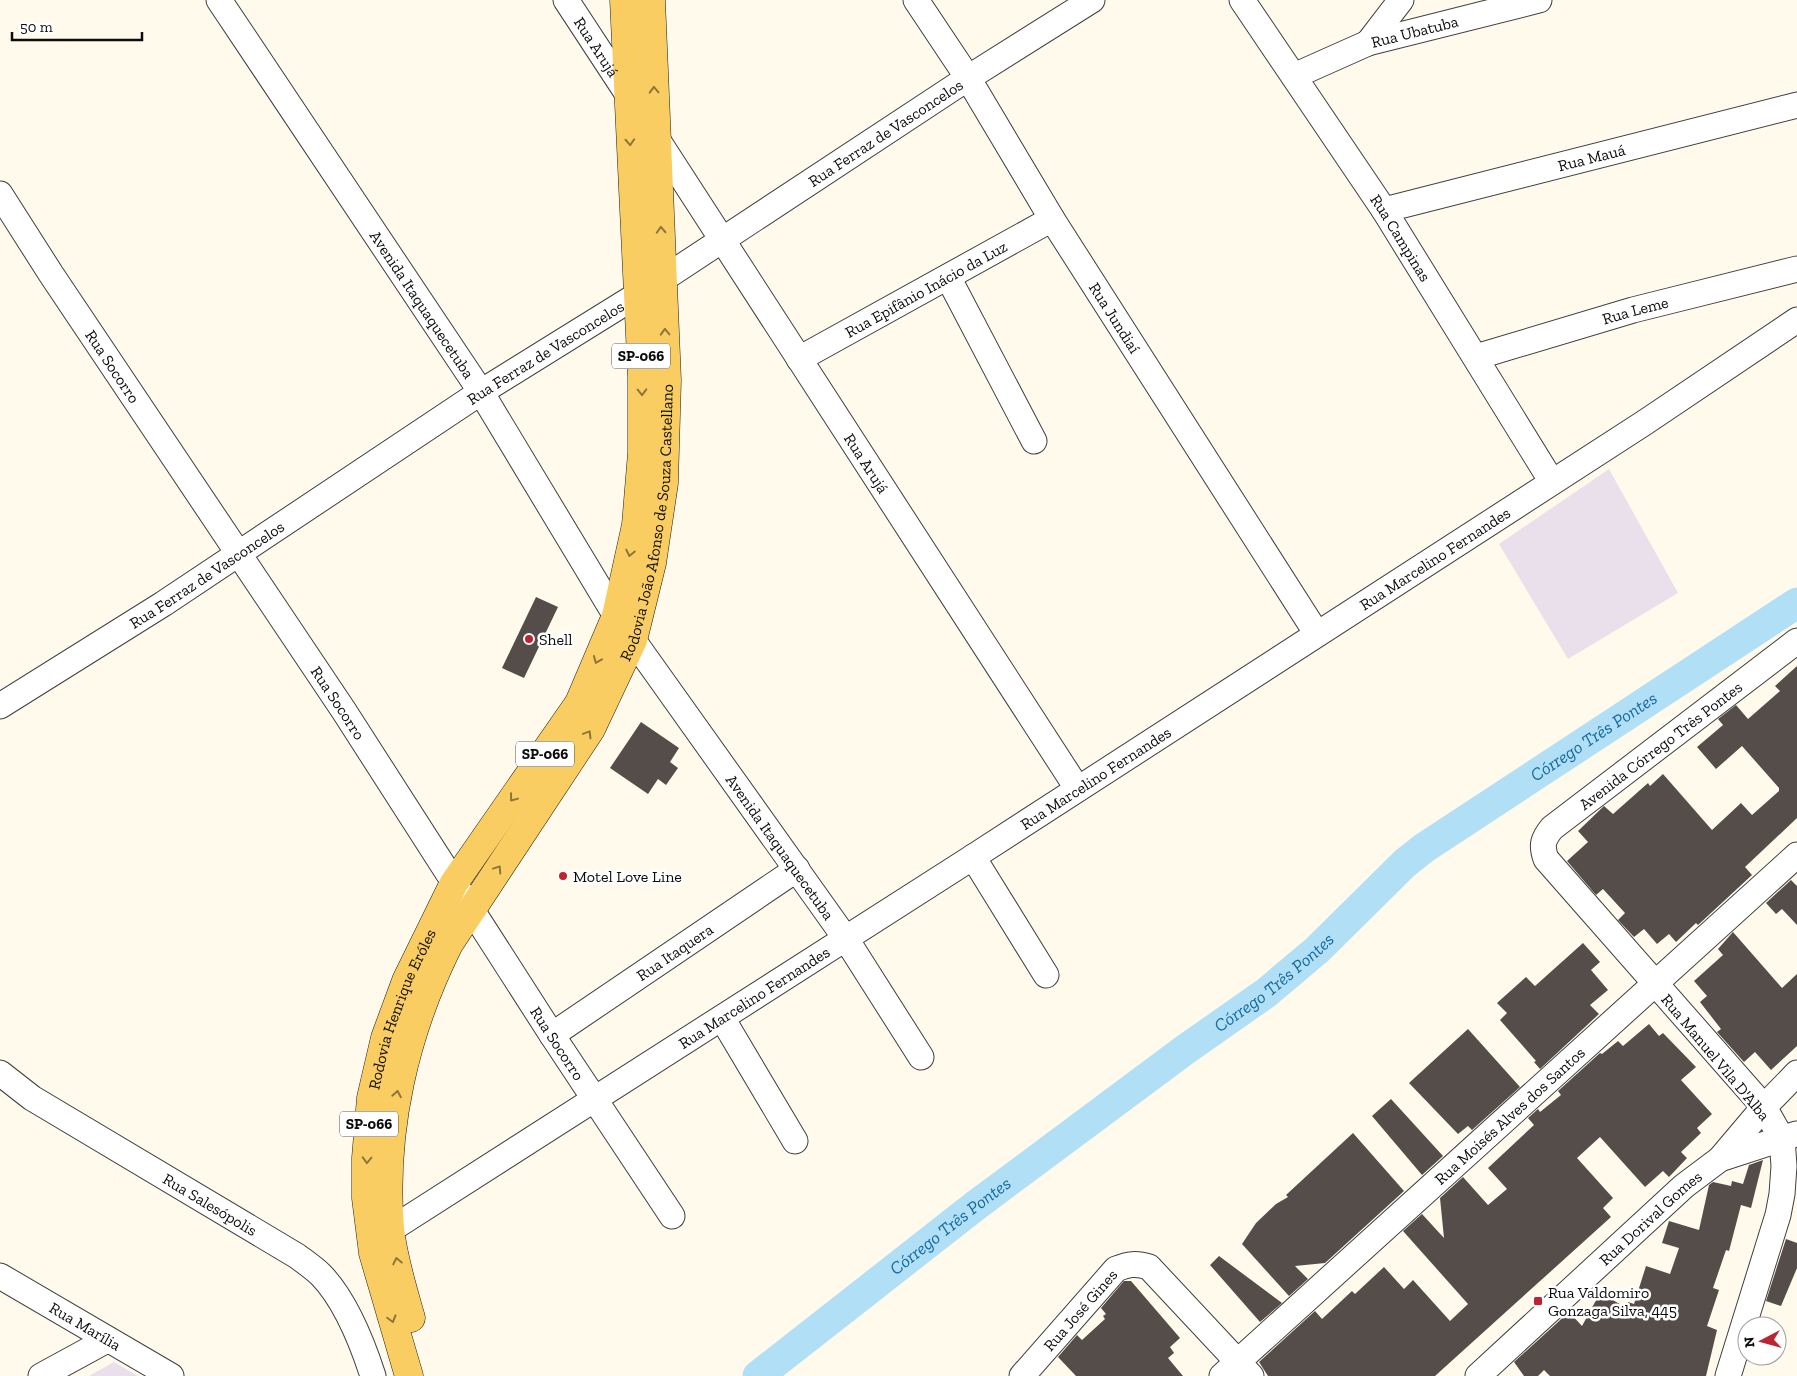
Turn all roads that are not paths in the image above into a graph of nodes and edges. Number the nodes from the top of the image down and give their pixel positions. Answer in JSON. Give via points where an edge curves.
{"nodes":[{"id":1,"x":218,"y":0,"type":"edge"},
{"id":2,"x":566,"y":0,"type":"edge"},
{"id":3,"x":624,"y":0,"type":"edge"},
{"id":4,"x":651,"y":0,"type":"edge"},
{"id":5,"x":916,"y":0,"type":"edge"},
{"id":6,"x":1092,"y":0,"type":"edge"},
{"id":7,"x":1242,"y":0,"type":"edge"},
{"id":8,"x":1401,"y":0,"type":"edge"},
{"id":9,"x":1539,"y":0,"type":"edge"},
{"id":10,"x":1368,"y":43,"type":"junction"},
{"id":11,"x":1294,"y":76,"type":"junction"},
{"id":12,"x":968,"y":78,"type":"junction"},
{"id":13,"x":627,"y":94,"type":"junction"},
{"id":14,"x":1797,"y":105,"type":"edge"},
{"id":15,"x":656,"y":139,"type":"junction"},
{"id":16,"x":0,"y":194,"type":"edge"},
{"id":17,"x":1384,"y":210,"type":"junction"},
{"id":18,"x":1052,"y":219,"type":"junction"},
{"id":19,"x":722,"y":240,"type":"junction"},
{"id":20,"x":1797,"y":269,"type":"edge"},
{"id":21,"x":948,"y":276,"type":"junction"},
{"id":22,"x":663,"y":279,"type":"junction"},
{"id":23,"x":639,"y":294,"type":"junction"},
{"id":24,"x":1797,"y":320,"type":"edge"},
{"id":25,"x":1476,"y":357,"type":"junction"},
{"id":26,"x":799,"y":359,"type":"junction"},
{"id":27,"x":481,"y":392,"type":"junction"},
{"id":28,"x":1034,"y":441,"type":"dead end"},
{"id":29,"x":1552,"y":482,"type":"junction"},
{"id":30,"x":238,"y":555,"type":"junction"},
{"id":31,"x":616,"y":616,"type":"junction"},
{"id":32,"x":1317,"y":634,"type":"junction"},
{"id":33,"x":633,"y":640,"type":"junction"},
{"id":34,"x":1797,"y":641,"type":"edge"},
{"id":35,"x":0,"y":706,"type":"edge"},
{"id":36,"x":1077,"y":788,"type":"junction"},
{"id":37,"x":1797,"y":855,"type":"edge"},
{"id":38,"x":973,"y":857,"type":"junction"},
{"id":39,"x":1546,"y":859,"type":"joint"},
{"id":40,"x":797,"y":869,"type":"junction"},
{"id":41,"x":454,"y":882,"type":"junction"},
{"id":42,"x":471,"y":910,"type":"junction"},
{"id":43,"x":846,"y":939,"type":"junction"},
{"id":44,"x":1046,"y":975,"type":"dead end"},
{"id":45,"x":1655,"y":984,"type":"junction"},
{"id":46,"x":722,"y":1018,"type":"junction"},
{"id":47,"x":552,"y":1035,"type":"junction"},
{"id":48,"x":921,"y":1057,"type":"dead end"},
{"id":49,"x":0,"y":1073,"type":"edge"},
{"id":50,"x":1797,"y":1073,"type":"edge"},
{"id":51,"x":596,"y":1100,"type":"junction"},
{"id":52,"x":1764,"y":1107,"type":"junction"},
{"id":53,"x":1790,"y":1136,"type":"edge"},
{"id":54,"x":795,"y":1141,"type":"dead end"},
{"id":55,"x":1720,"y":1159,"type":"junction"},
{"id":56,"x":672,"y":1216,"type":"dead end"},
{"id":57,"x":390,"y":1230,"type":"junction"},
{"id":58,"x":0,"y":1276,"type":"edge"},
{"id":59,"x":107,"y":1340,"type":"junction"},
{"id":60,"x":1237,"y":1371,"type":"edge"},
{"id":61,"x":41,"y":1376,"type":"edge"},
{"id":62,"x":171,"y":1376,"type":"edge"},
{"id":63,"x":374,"y":1376,"type":"edge"},
{"id":64,"x":409,"y":1376,"type":"edge"},
{"id":65,"x":428,"y":1376,"type":"edge"},
{"id":66,"x":1022,"y":1376,"type":"edge"},
{"id":67,"x":1478,"y":1376,"type":"edge"},
{"id":68,"x":1728,"y":1376,"type":"edge"}],
"edges":[{"from":1,"to":27,"type":"street","name":"Avenida Itaquaquecetuba"},
{"from":2,"to":13,"type":"street","name":"Rua Arujá"},
{"from":3,"to":13,"type":"main road","name":"Rodovia João Afonso de Souza Castellano","number":"SP-066"},
{"from":15,"to":4,"type":"main road","name":"Rodovia João Afonso de Souza Castellano","number":"SP-066","one_way":true},
{"from":5,"to":12,"type":"street","name":"Rua Jundiaí"},
{"from":6,"to":12,"type":"street","name":"Rua Ferraz de Vasconcelos"},
{"from":7,"to":11,"type":"street","name":"Rua Campinas"},
{"from":8,"to":10,"type":"street"},
{"from":9,"to":10,"type":"street","name":"Rua Ubatuba"},
{"from":10,"to":11,"type":"street","name":"Rua Ubatuba"},
{"from":11,"to":17,"type":"street","name":"Rua Campinas"},
{"from":12,"to":18,"type":"street","name":"Rua Jundiaí"},
{"from":12,"to":19,"type":"street","name":"Rua Ferraz de Vasconcelos"},
{"from":13,"to":23,"type":"main road","name":"Rodovia João Afonso de Souza Castellano","number":"SP-066","one_way":true},
{"from":14,"to":17,"type":"street","name":"Rua Mauá"},
{"from":15,"to":19,"type":"street","name":"Rua Arujá"},
{"from":22,"to":15,"type":"main road","name":"Rodovia João Afonso de Souza Castellano","number":"SP-066","one_way":true},
{"from":16,"to":30,"type":"street","name":"Rua Socorro"},
{"from":17,"to":25,"type":"street","name":"Rua Campinas"},
{"from":18,"to":21,"type":"street","name":"Rua Epifânio Inácio da Luz"},
{"from":18,"to":32,"type":"street","name":"Rua Jundiaí"},
{"from":19,"to":22,"type":"street","name":"Rua Ferraz de Vasconcelos"},
{"from":19,"to":26,"type":"street","name":"Rua Arujá"},
{"from":20,"to":25,"type":"street","name":"Rua Leme","via":[[1633,310]]},
{"from":21,"to":26,"type":"street","name":"Rua Epifânio Inácio da Luz"},
{"from":21,"to":28,"type":"street"},
{"from":22,"to":23,"type":"street","name":"Rua Ferraz de Vasconcelos"},
{"from":33,"to":22,"type":"main road","name":"Rodovia João Afonso de Souza Castellano","number":"SP-066","one_way":true,"via":[[652,563],[664,484],[666,380]]},
{"from":23,"to":27,"type":"street","name":"Rua Ferraz de Vasconcelos"},
{"from":23,"to":31,"type":"main road","name":"Rodovia João Afonso de Souza Castellano","number":"SP-066","one_way":true,"via":[[642,453],[636,525]]},
{"from":24,"to":29,"type":"street","name":"Rua Marcelino Fernandes"},
{"from":25,"to":29,"type":"street","name":"Rua Campinas"},
{"from":26,"to":36,"type":"street","name":"Rua Arujá"},
{"from":27,"to":30,"type":"street","name":"Rua Ferraz de Vasconcelos"},
{"from":27,"to":31,"type":"street","name":"Avenida Itaquaquecetuba"},
{"from":29,"to":32,"type":"street","name":"Rua Marcelino Fernandes"},
{"from":30,"to":35,"type":"street","name":"Rua Ferraz de Vasconcelos"},
{"from":30,"to":41,"type":"street","name":"Rua Socorro"},
{"from":31,"to":41,"type":"main road","name":"Rodovia João Afonso de Souza Castellano","number":"SP-066","one_way":true,"via":[[579,703]]},
{"from":32,"to":36,"type":"street","name":"Rua Marcelino Fernandes"},
{"from":33,"to":40,"type":"street","name":"Avenida Itaquaquecetuba"},
{"from":42,"to":33,"type":"main road","name":"Rodovia João Afonso de Souza Castellano","number":"SP-066","one_way":true,"via":[[591,729]]},
{"from":34,"to":39,"type":"street","name":"Avenida Córrego Três Pontes","via":[[1552,828],[1544,838],[1542,848]]},
{"from":36,"to":38,"type":"street","name":"Rua Marcelino Fernandes"},
{"from":37,"to":45,"type":"street","name":"Rua Moisés Alves dos Santos"},
{"from":38,"to":43,"type":"street","name":"Rua Marcelino Fernandes"},
{"from":38,"to":44,"type":"street"},
{"from":39,"to":45,"type":"street","name":"Rua Manuel Vila D'Alba"},
{"from":40,"to":43,"type":"street","name":"Avenida Itaquaquecetuba"},
{"from":40,"to":47,"type":"street","name":"Rua Itaquera"},
{"from":41,"to":42,"type":"street","name":"Rua Socorro"},
{"from":41,"to":64,"type":"main road","name":"Rodovia Henrique Eróles","number":"SP-066","one_way":true,"via":[[406,981],[385,1038],[371,1098],[366,1198],[373,1252]]},
{"from":42,"to":47,"type":"street","name":"Rua Socorro"},
{"from":57,"to":42,"type":"main road","name":"Rodovia Henrique Eróles","number":"SP-066","one_way":true,"via":[[390,1138],[397,1091],[410,1040],[431,980],[448,944]]},
{"from":43,"to":46,"type":"street","name":"Rua Marcelino Fernandes"},
{"from":43,"to":48,"type":"street","name":"Avenida Itaquaquecetuba"},
{"from":45,"to":52,"type":"street","name":"Rua Manuel Vila D'Alba"},
{"from":45,"to":60,"type":"street","name":"Rua Moisés Alves dos Santos"},
{"from":46,"to":51,"type":"street","name":"Rua Marcelino Fernandes"},
{"from":46,"to":54,"type":"street"},
{"from":47,"to":51,"type":"street","name":"Rua Socorro"},
{"from":49,"to":63,"type":"street","name":"Rua Salesópolis","via":[[32,1098],[288,1251],[321,1275],[355,1330]]},
{"from":50,"to":52,"type":"street"},
{"from":51,"to":56,"type":"street","name":"Rua Socorro"},
{"from":51,"to":57,"type":"street","name":"Rua Marcelino Fernandes"},
{"from":52,"to":53,"type":"street","name":"Rua Manuel Vila D'Alba"},
{"from":52,"to":55,"type":"street"},
{"from":53,"to":55,"type":"street","name":"Rua Dorival Gomes"},
{"from":53,"to":68,"type":"street","name":"Rua Manuel Vila D'Alba","via":[[1778,1215]]},
{"from":55,"to":67,"type":"street","name":"Rua Dorival Gomes","via":[[1684,1186]]},
{"from":65,"to":57,"type":"main road","name":"Rodovia Henrique Eróles","number":"SP-066","one_way":true,"via":[[404,1294]]},
{"from":58,"to":59,"type":"street","name":"Rua Marília"},
{"from":59,"to":61,"type":"street"},
{"from":59,"to":62,"type":"street","name":"Rua Marília"},
{"from":60,"to":66,"type":"street","name":"Rua José Gines","via":[[1149,1267],[1138,1263],[1116,1269]]}]}
